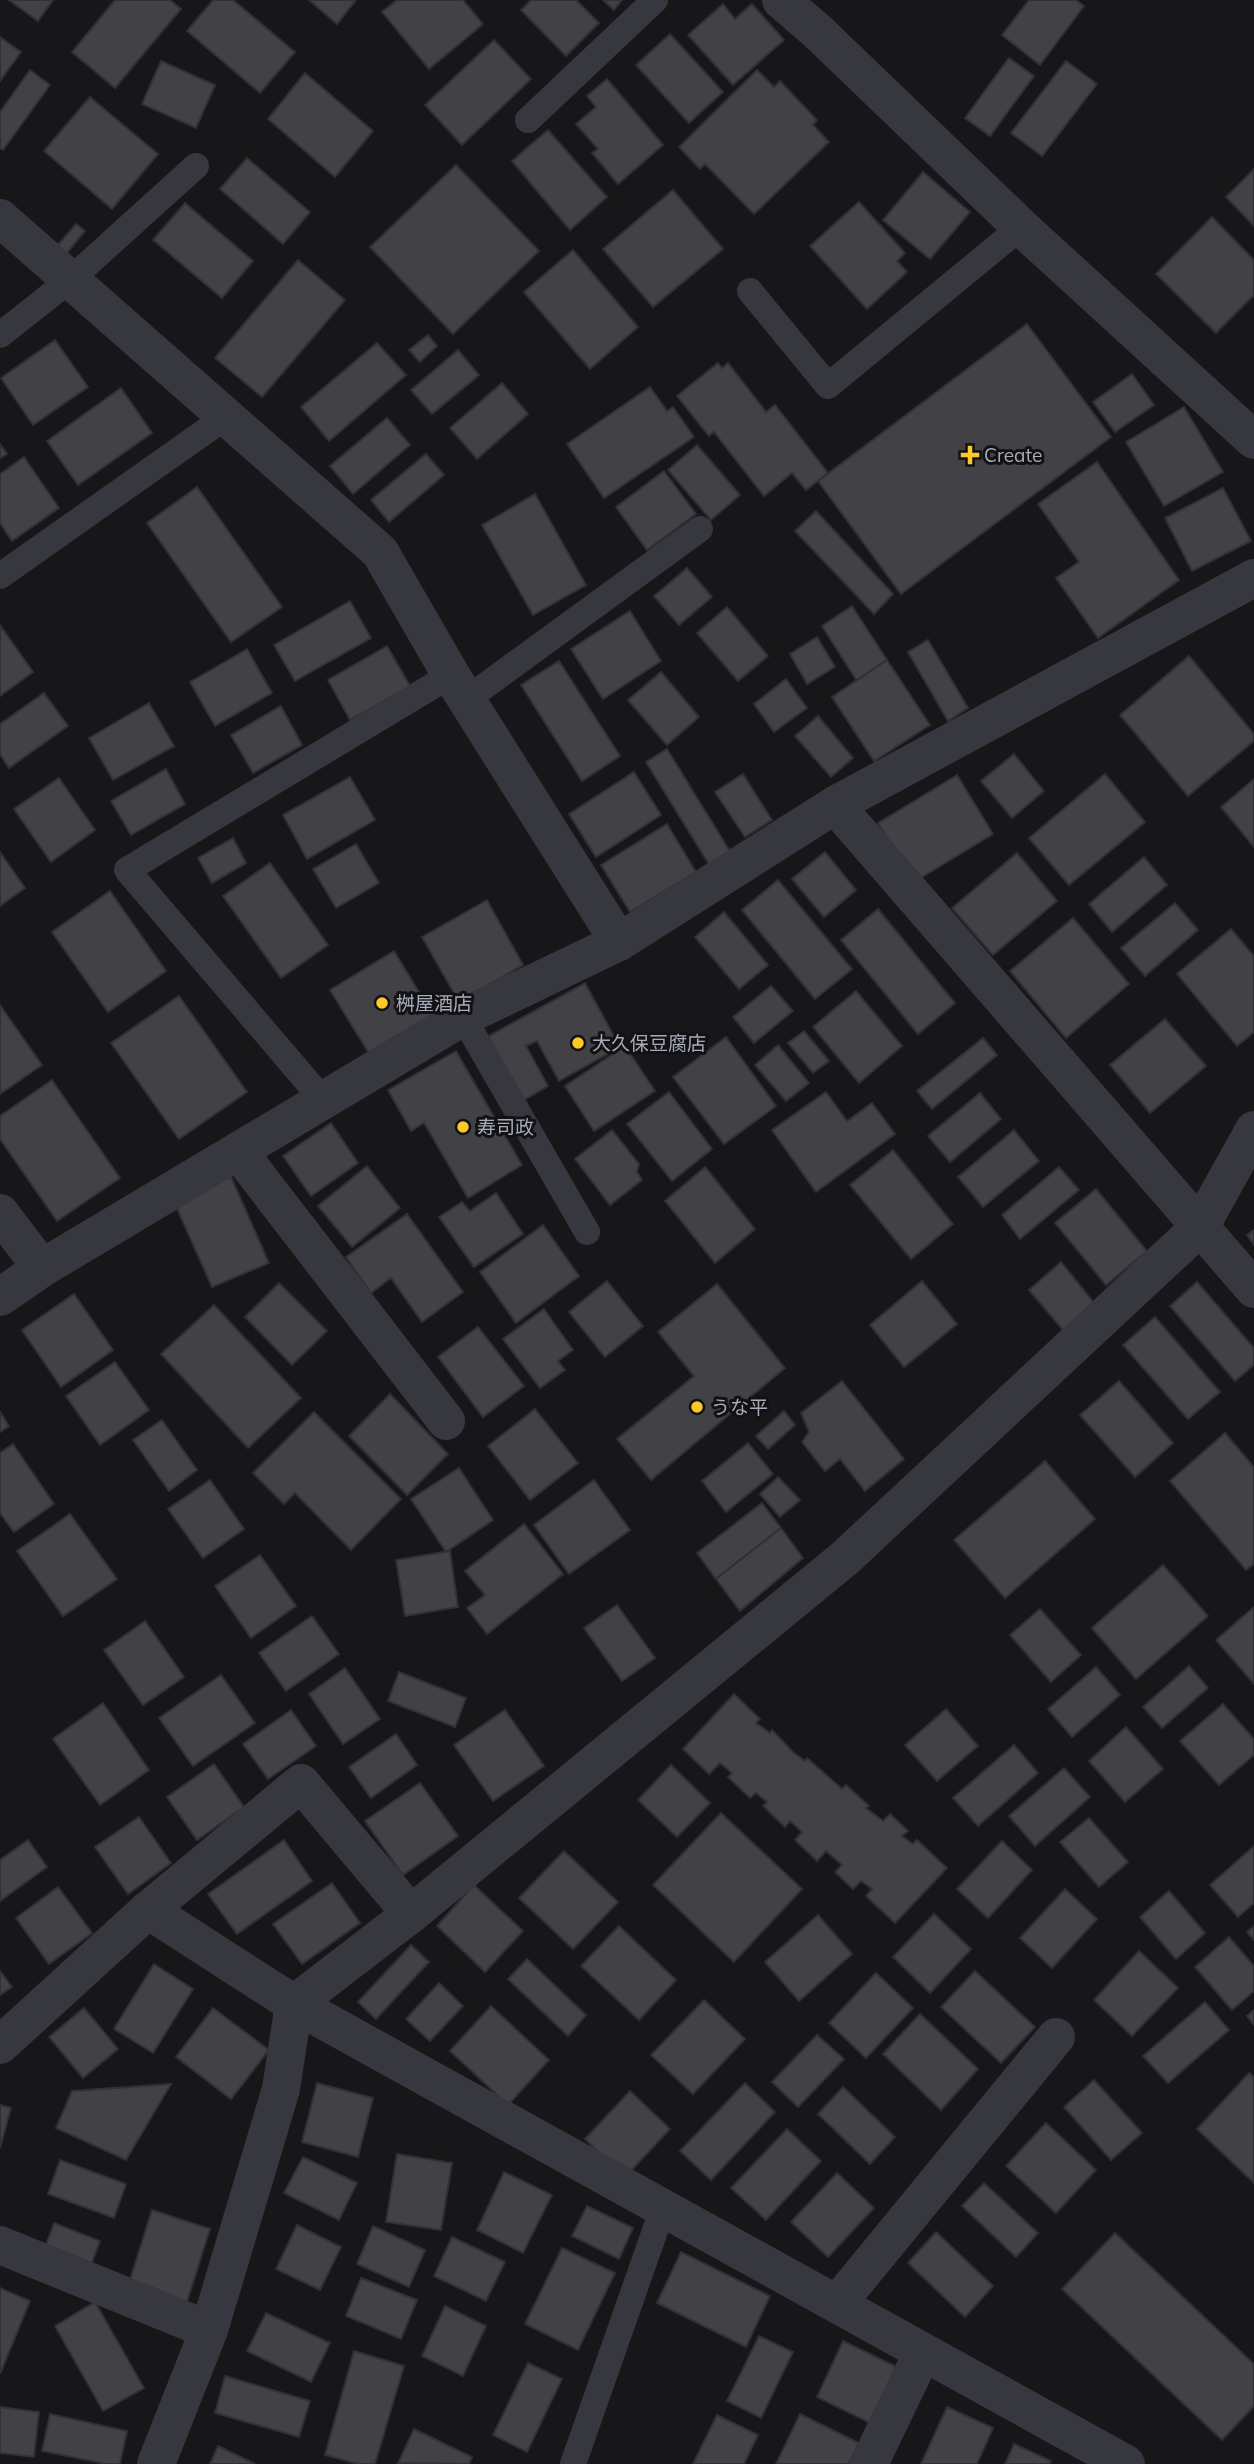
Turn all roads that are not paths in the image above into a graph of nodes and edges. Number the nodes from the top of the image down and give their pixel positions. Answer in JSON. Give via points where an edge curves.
{"nodes":[{"id":1,"x":654,"y":0,"type":"edge"},
{"id":2,"x":781,"y":0,"type":"edge"},
{"id":3,"x":528,"y":120,"type":"dead end"},
{"id":4,"x":196,"y":166,"type":"dead end"},
{"id":5,"x":0,"y":218,"type":"edge"},
{"id":6,"x":1021,"y":227,"type":"junction"},
{"id":7,"x":71,"y":279,"type":"junction"},
{"id":8,"x":750,"y":291,"type":"dead end"},
{"id":9,"x":0,"y":335,"type":"edge"},
{"id":10,"x":227,"y":416,"type":"junction"},
{"id":11,"x":1254,"y":440,"type":"edge"},
{"id":12,"x":701,"y":529,"type":"dead end"},
{"id":13,"x":0,"y":576,"type":"edge"},
{"id":14,"x":1254,"y":578,"type":"edge"},
{"id":15,"x":459,"y":687,"type":"junction"},
{"id":16,"x":835,"y":805,"type":"junction"},
{"id":17,"x":619,"y":942,"type":"junction"},
{"id":18,"x":463,"y":1017,"type":"junction"},
{"id":19,"x":323,"y":1100,"type":"junction"},
{"id":20,"x":1254,"y":1130,"type":"edge"},
{"id":21,"x":238,"y":1151,"type":"junction"},
{"id":22,"x":0,"y":1213,"type":"edge"},
{"id":23,"x":1200,"y":1227,"type":"junction"},
{"id":24,"x":587,"y":1232,"type":"dead end"},
{"id":25,"x":41,"y":1268,"type":"junction"},
{"id":26,"x":1254,"y":1289,"type":"edge"},
{"id":27,"x":0,"y":1297,"type":"edge"},
{"id":28,"x":446,"y":1420,"type":"dead end"},
{"id":29,"x":148,"y":1910,"type":"junction"},
{"id":30,"x":411,"y":1914,"type":"junction"},
{"id":31,"x":294,"y":2004,"type":"junction"},
{"id":32,"x":1056,"y":2037,"type":"dead end"},
{"id":33,"x":0,"y":2045,"type":"edge"},
{"id":34,"x":663,"y":2208,"type":"junction"},
{"id":35,"x":0,"y":2245,"type":"edge"},
{"id":36,"x":837,"y":2304,"type":"junction"},
{"id":37,"x":209,"y":2330,"type":"junction"},
{"id":38,"x":923,"y":2352,"type":"junction"},
{"id":39,"x":156,"y":2464,"type":"edge"},
{"id":40,"x":573,"y":2464,"type":"edge"},
{"id":41,"x":869,"y":2464,"type":"edge"},
{"id":42,"x":1126,"y":2464,"type":"edge"}],
"edges":[{"from":1,"to":3,"type":"lane"},
{"from":2,"to":6,"type":"street"},
{"from":4,"to":7,"type":"lane"},
{"from":5,"to":7,"type":"street"},
{"from":6,"to":8,"type":"lane","via":[[828,386]]},
{"from":6,"to":11,"type":"street"},
{"from":7,"to":9,"type":"lane"},
{"from":7,"to":10,"type":"street"},
{"from":10,"to":13,"type":"lane"},
{"from":10,"to":15,"type":"street","via":[[380,552]]},
{"from":12,"to":15,"type":"lane"},
{"from":14,"to":16,"type":"street"},
{"from":15,"to":17,"type":"street"},
{"from":15,"to":19,"type":"lane","via":[[127,870]]},
{"from":16,"to":17,"type":"street"},
{"from":16,"to":23,"type":"street"},
{"from":17,"to":18,"type":"street"},
{"from":18,"to":19,"type":"street"},
{"from":18,"to":24,"type":"lane"},
{"from":19,"to":21,"type":"street"},
{"from":20,"to":23,"type":"street"},
{"from":21,"to":25,"type":"street"},
{"from":21,"to":28,"type":"street"},
{"from":22,"to":25,"type":"street"},
{"from":23,"to":26,"type":"street"},
{"from":23,"to":30,"type":"street","via":[[845,1558]]},
{"from":25,"to":27,"type":"street"},
{"from":29,"to":30,"type":"street","via":[[301,1783]]},
{"from":29,"to":31,"type":"street"},
{"from":29,"to":33,"type":"street"},
{"from":30,"to":31,"type":"street"},
{"from":31,"to":34,"type":"street"},
{"from":31,"to":37,"type":"street","via":[[281,2090]]},
{"from":32,"to":36,"type":"street"},
{"from":34,"to":36,"type":"street"},
{"from":34,"to":40,"type":"lane"},
{"from":35,"to":37,"type":"street"},
{"from":36,"to":38,"type":"street"},
{"from":37,"to":39,"type":"street"},
{"from":38,"to":41,"type":"street"},
{"from":38,"to":42,"type":"street"}]}
